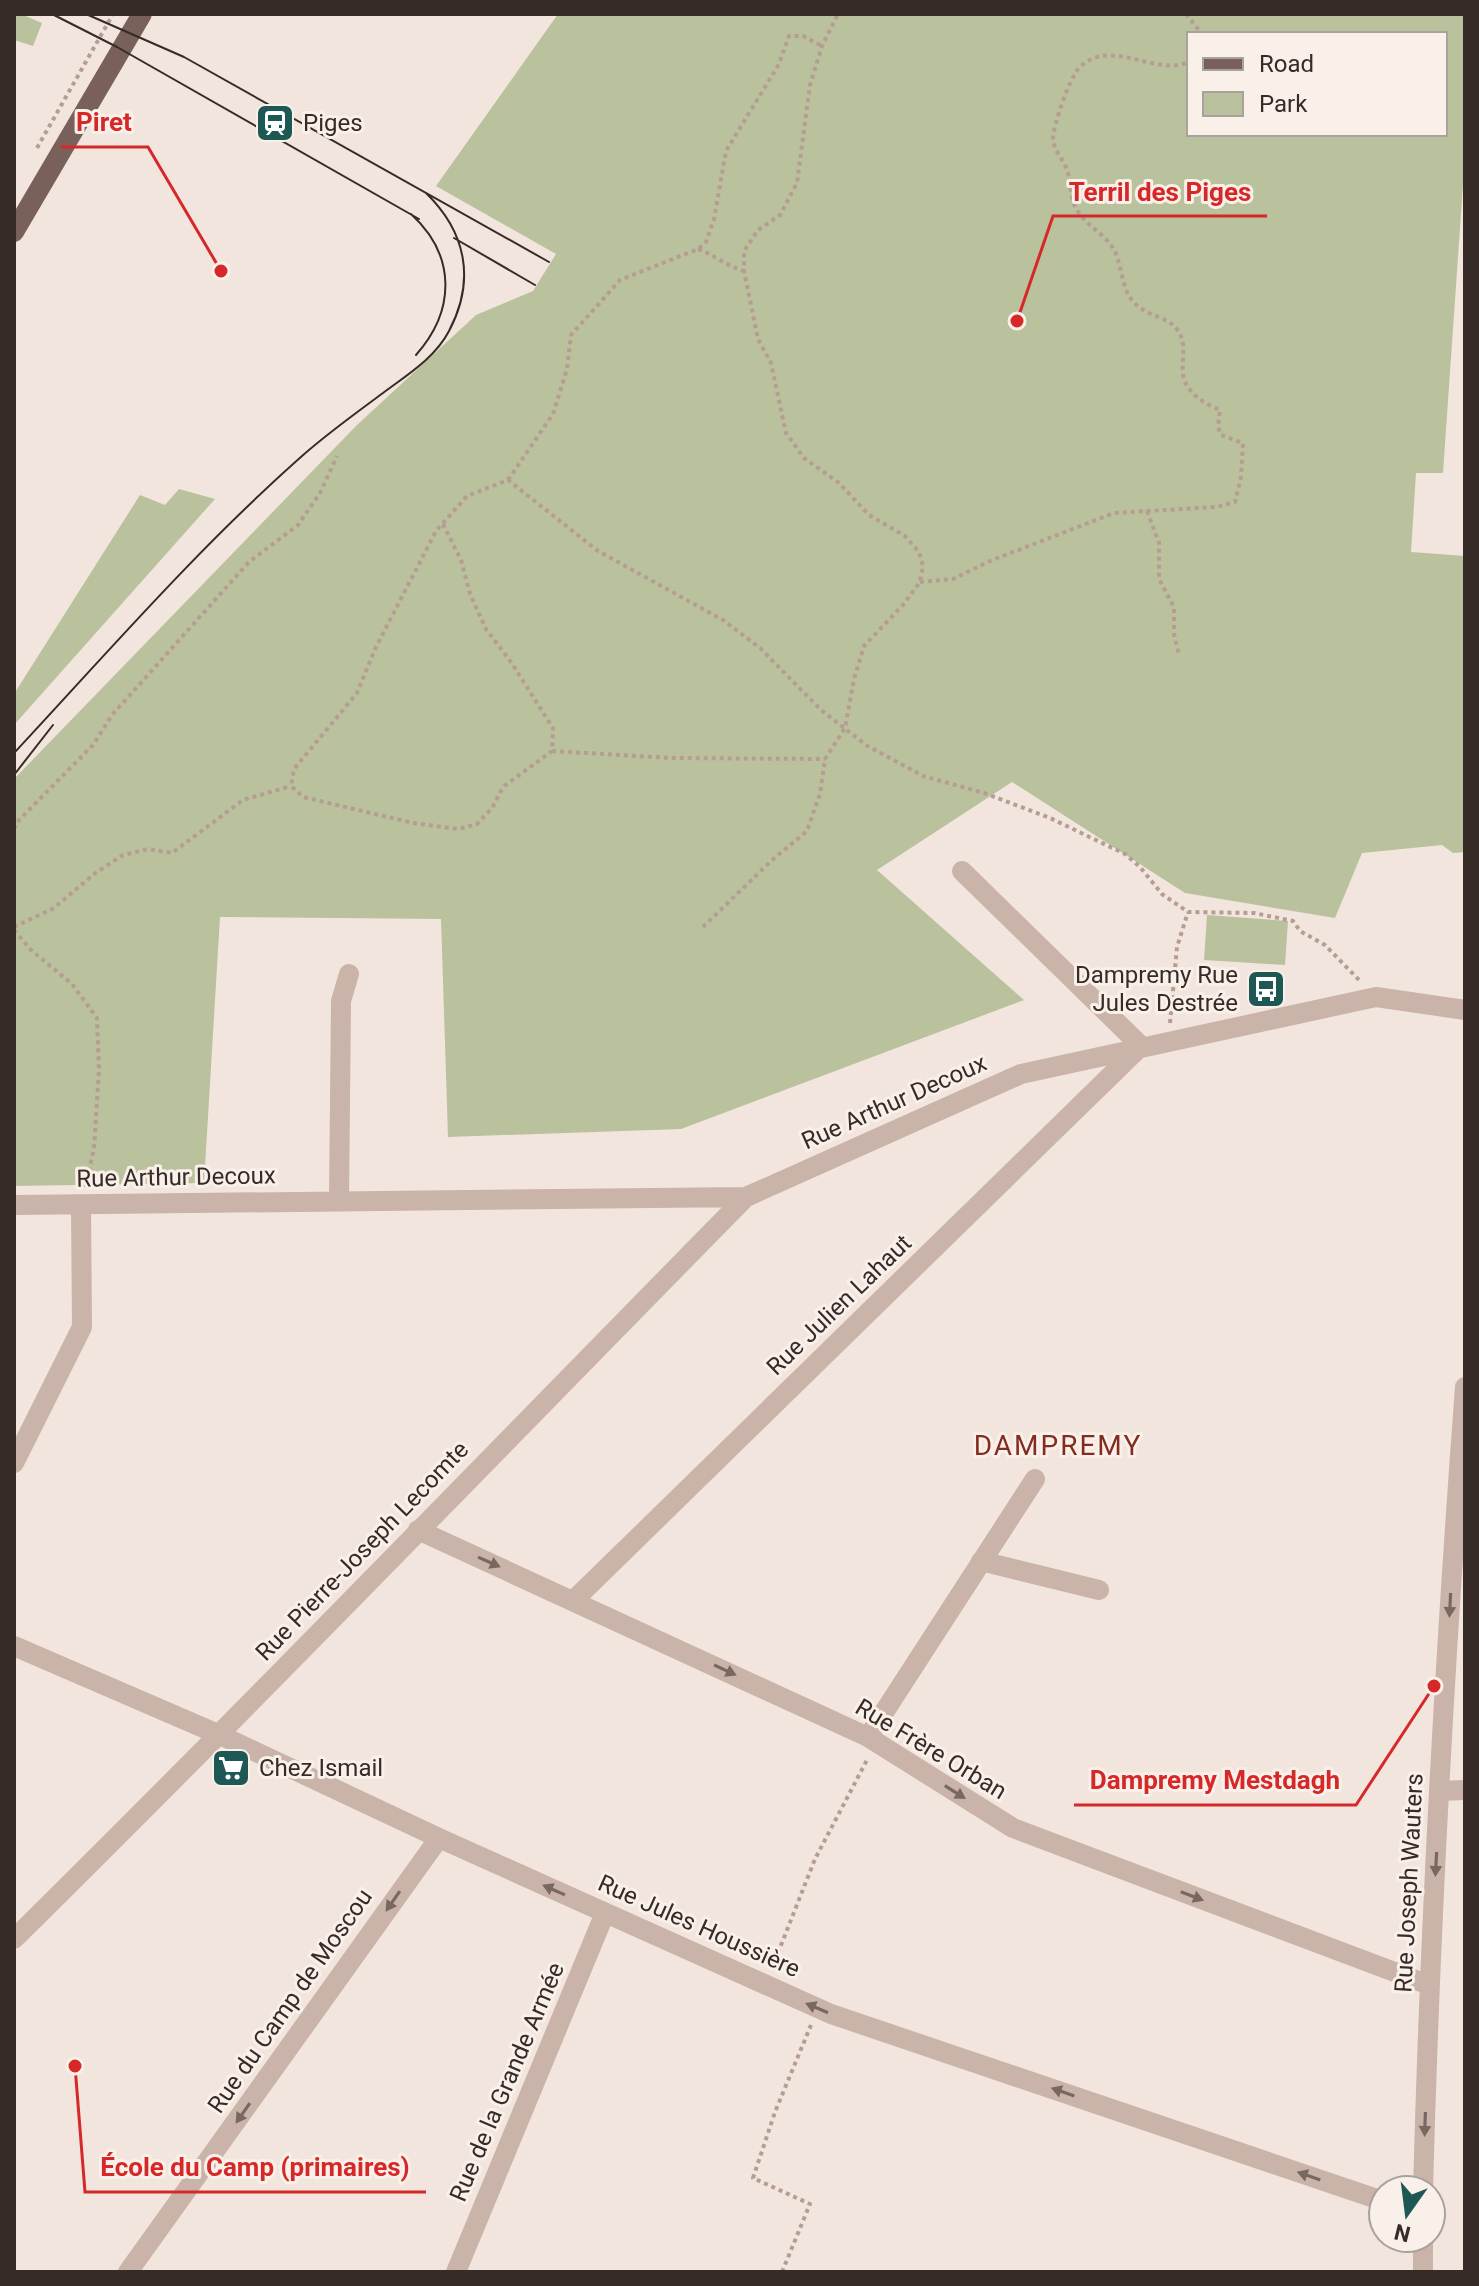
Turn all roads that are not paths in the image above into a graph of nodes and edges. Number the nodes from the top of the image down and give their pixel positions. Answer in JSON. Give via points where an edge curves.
{"nodes":[{"id":1,"x":142,"y":14,"type":"edge"},
{"id":2,"x":14,"y":232,"type":"edge"},
{"id":3,"x":962,"y":871,"type":"dead end"},
{"id":4,"x":349,"y":974,"type":"dead end"},
{"id":5,"x":1465,"y":1010,"type":"edge"},
{"id":6,"x":1141,"y":1046,"type":"junction"},
{"id":7,"x":746,"y":1197,"type":"junction"},
{"id":8,"x":339,"y":1201,"type":"junction"},
{"id":9,"x":14,"y":1205,"type":"edge"},
{"id":10,"x":81,"y":1205,"type":"junction"},
{"id":11,"x":1465,"y":1387,"type":"edge"},
{"id":12,"x":14,"y":1463,"type":"edge"},
{"id":13,"x":1035,"y":1479,"type":"dead end"},
{"id":14,"x":418,"y":1530,"type":"junction"},
{"id":15,"x":981,"y":1561,"type":"junction"},
{"id":16,"x":1099,"y":1590,"type":"dead end"},
{"id":17,"x":574,"y":1600,"type":"junction"},
{"id":18,"x":14,"y":1646,"type":"edge"},
{"id":19,"x":220,"y":1735,"type":"junction"},
{"id":20,"x":868,"y":1737,"type":"junction"},
{"id":21,"x":1465,"y":1790,"type":"edge"},
{"id":22,"x":1440,"y":1791,"type":"junction"},
{"id":23,"x":439,"y":1838,"type":"junction"},
{"id":24,"x":605,"y":1913,"type":"junction"},
{"id":25,"x":14,"y":1939,"type":"edge"},
{"id":26,"x":1429,"y":1985,"type":"junction"},
{"id":27,"x":1423,"y":2174,"type":"edge"},
{"id":28,"x":1367,"y":2196,"type":"edge"},
{"id":29,"x":463,"y":2269,"type":"edge"},
{"id":30,"x":128,"y":2272,"type":"edge"}],
"edges":[{"from":1,"to":2,"type":"main road"},
{"from":3,"to":6,"type":"street"},
{"from":4,"to":8,"type":"street","via":[[341,1001]]},
{"from":5,"to":6,"type":"street","name":"Rue Arthur Decoux","via":[[1376,997]]},
{"from":6,"to":7,"type":"street","name":"Rue Arthur Decoux","via":[[1021,1074]]},
{"from":6,"to":17,"type":"street","name":"Rue Julien Lahaut"},
{"from":7,"to":8,"type":"street","name":"Rue Arthur Decoux"},
{"from":7,"to":14,"type":"street","name":"Rue Pierre-Joseph Lecomte"},
{"from":8,"to":10,"type":"street","name":"Rue Arthur Decoux"},
{"from":9,"to":10,"type":"street","name":"Rue Arthur Decoux"},
{"from":10,"to":12,"type":"street","via":[[82,1327]]},
{"from":11,"to":22,"type":"street","name":"Rue Joseph Wauters","one_way":true},
{"from":13,"to":15,"type":"street"},
{"from":14,"to":17,"type":"street","name":"Rue Frère Orban","one_way":true},
{"from":14,"to":19,"type":"street","name":"Rue Pierre-Joseph Lecomte"},
{"from":15,"to":16,"type":"street"},
{"from":15,"to":20,"type":"street"},
{"from":17,"to":20,"type":"street","name":"Rue Frère Orban","one_way":true},
{"from":18,"to":19,"type":"street","name":"Rue Jules Houssière"},
{"from":19,"to":23,"type":"street","name":"Rue Jules Houssière"},
{"from":19,"to":25,"type":"street","name":"Rue Pierre-Joseph Lecomte"},
{"from":20,"to":26,"type":"street","name":"Rue Frère Orban","one_way":true,"via":[[1013,1828]]},
{"from":21,"to":22,"type":"street"},
{"from":22,"to":26,"type":"street","name":"Rue Joseph Wauters","one_way":true},
{"from":24,"to":23,"type":"street","name":"Rue Jules Houssière","one_way":true},
{"from":23,"to":30,"type":"street","name":"Rue du Camp de Moscou","one_way":true},
{"from":28,"to":24,"type":"street","name":"Rue Jules Houssière","one_way":true,"via":[[818,2008]]},
{"from":24,"to":29,"type":"street","name":"Rue de la Grande Armée"},
{"from":26,"to":27,"type":"street","name":"Rue Joseph Wauters","one_way":true}]}
